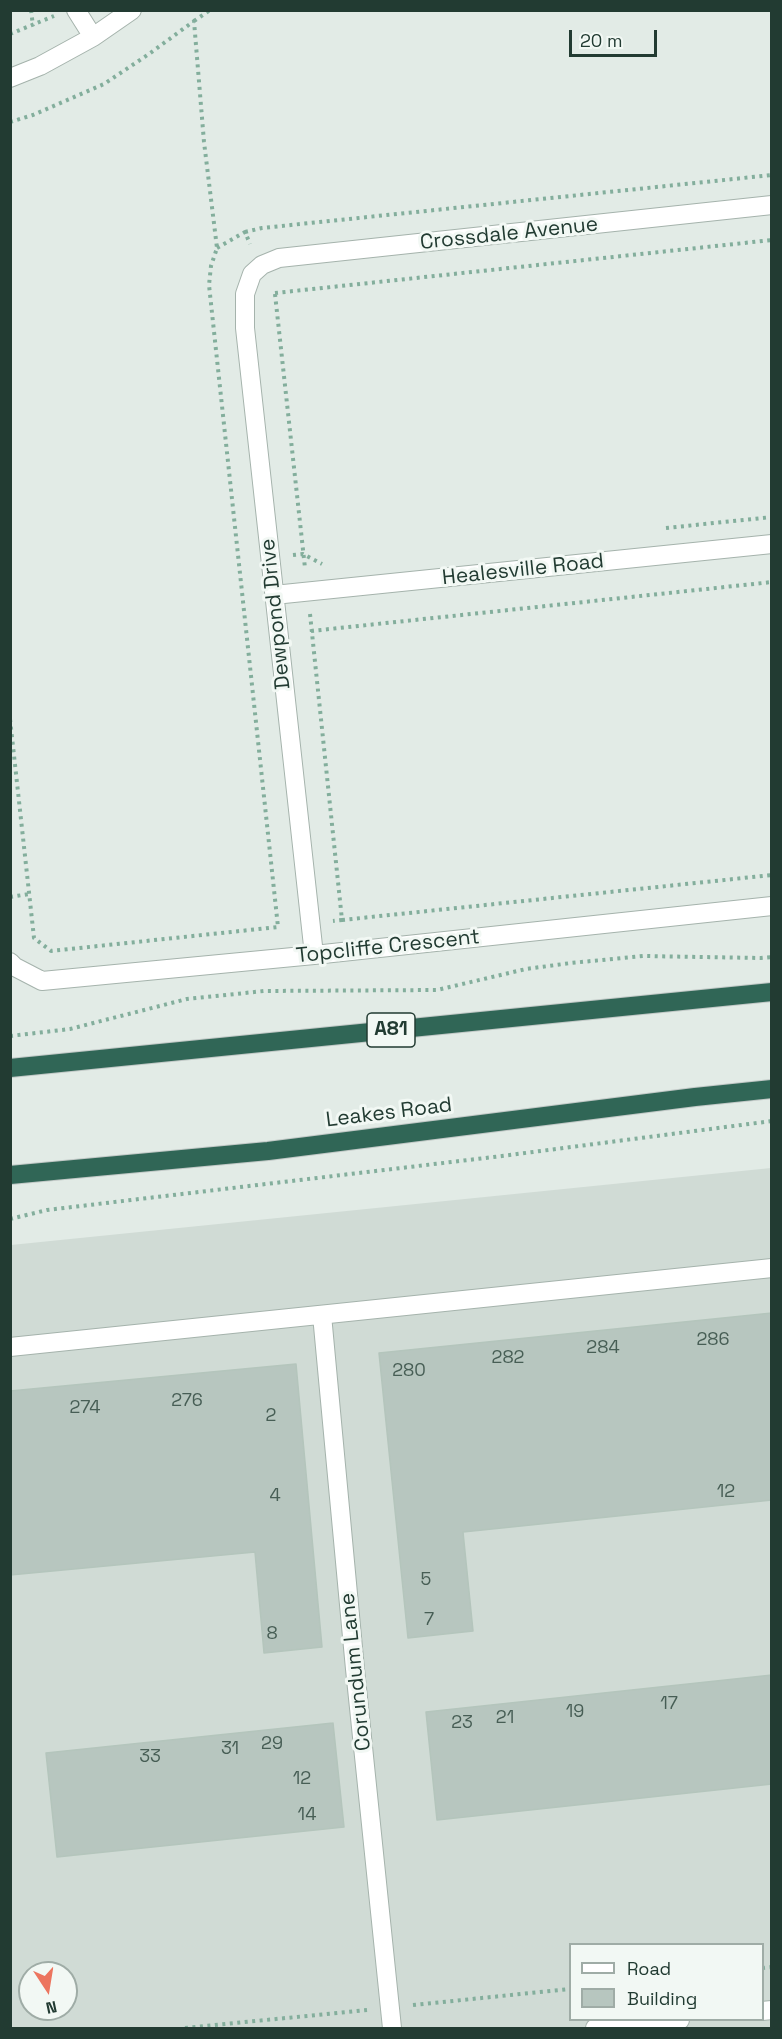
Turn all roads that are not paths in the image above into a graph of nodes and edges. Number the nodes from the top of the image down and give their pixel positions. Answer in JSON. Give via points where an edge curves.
{"nodes":[{"id":1,"x":76,"y":10,"type":"edge"},
{"id":2,"x":132,"y":10,"type":"edge"},
{"id":3,"x":93,"y":37,"type":"junction"},
{"id":4,"x":10,"y":78,"type":"edge"},
{"id":5,"x":771,"y":205,"type":"edge"},
{"id":6,"x":255,"y":271,"type":"joint"},
{"id":7,"x":771,"y":544,"type":"edge"},
{"id":8,"x":274,"y":596,"type":"junction"},
{"id":9,"x":771,"y":906,"type":"edge"},
{"id":10,"x":314,"y":955,"type":"junction"},
{"id":11,"x":10,"y":962,"type":"edge"},
{"id":12,"x":771,"y":992,"type":"edge"},
{"id":13,"x":10,"y":1068,"type":"edge"},
{"id":14,"x":771,"y":1089,"type":"edge"},
{"id":15,"x":10,"y":1175,"type":"edge"},
{"id":16,"x":771,"y":1268,"type":"edge"},
{"id":17,"x":322,"y":1314,"type":"junction"},
{"id":18,"x":10,"y":1347,"type":"edge"},
{"id":19,"x":661,"y":2021,"type":"edge"},
{"id":20,"x":392,"y":2028,"type":"edge"},
{"id":21,"x":595,"y":2028,"type":"edge"}],
"edges":[{"from":1,"to":3,"type":"street"},
{"from":2,"to":3,"type":"street"},
{"from":3,"to":4,"type":"street"},
{"from":5,"to":6,"type":"street","name":"Crossdale Avenue","via":[[279,258]]},
{"from":6,"to":8,"type":"street","name":"Dewpond Drive","via":[[245,294],[245,328]]},
{"from":7,"to":8,"type":"street","name":"Healesville Road"},
{"from":8,"to":10,"type":"street","name":"Dewpond Drive"},
{"from":9,"to":10,"type":"street","name":"Topcliffe Crescent"},
{"from":10,"to":11,"type":"street","name":"Topcliffe Crescent","via":[[42,981]]},
{"from":12,"to":13,"type":"highway","number":"A81"},
{"from":14,"to":15,"type":"highway","name":"Leakes Road","via":[[268,1151]]},
{"from":16,"to":17,"type":"street"},
{"from":17,"to":18,"type":"street"},
{"from":17,"to":20,"type":"street","name":"Corundum Lane"},
{"from":19,"to":21,"type":"street"}]}
